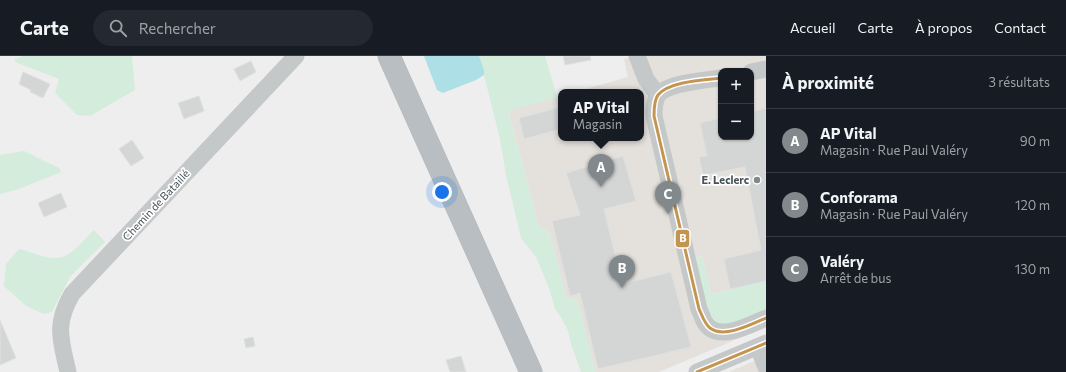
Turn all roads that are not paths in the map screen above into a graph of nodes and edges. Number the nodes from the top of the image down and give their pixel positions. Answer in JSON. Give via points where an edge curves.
{"nodes":[{"id":1,"x":296,"y":56,"type":"edge"},
{"id":2,"x":389,"y":56,"type":"edge"},
{"id":3,"x":638,"y":56,"type":"edge"},
{"id":4,"x":766,"y":70,"type":"edge"},
{"id":5,"x":754,"y":72,"type":"edge"},
{"id":6,"x":718,"y":78,"type":"edge"},
{"id":7,"x":658,"y":95,"type":"junction"},
{"id":8,"x":766,"y":318,"type":"edge"},
{"id":9,"x":762,"y":345,"type":"edge"},
{"id":10,"x":766,"y":367,"type":"edge"},
{"id":11,"x":68,"y":372,"type":"edge"},
{"id":12,"x":531,"y":372,"type":"edge"},
{"id":13,"x":697,"y":372,"type":"edge"}],
"edges":[{"from":1,"to":11,"type":"street","name":"Chemin de Bataillé","via":[[72,294],[60,321],[60,336]]},
{"from":2,"to":12,"type":"highway"},
{"from":3,"to":7,"type":"street","via":[[646,79]]},
{"from":4,"to":5,"type":"street"},
{"from":6,"to":7,"type":"street","via":[[672,86]]},
{"from":7,"to":8,"type":"street","via":[[654,105],[654,116],[704,322],[712,329],[730,332]]},
{"from":9,"to":10,"type":"street"},
{"from":9,"to":13,"type":"street"}]}
